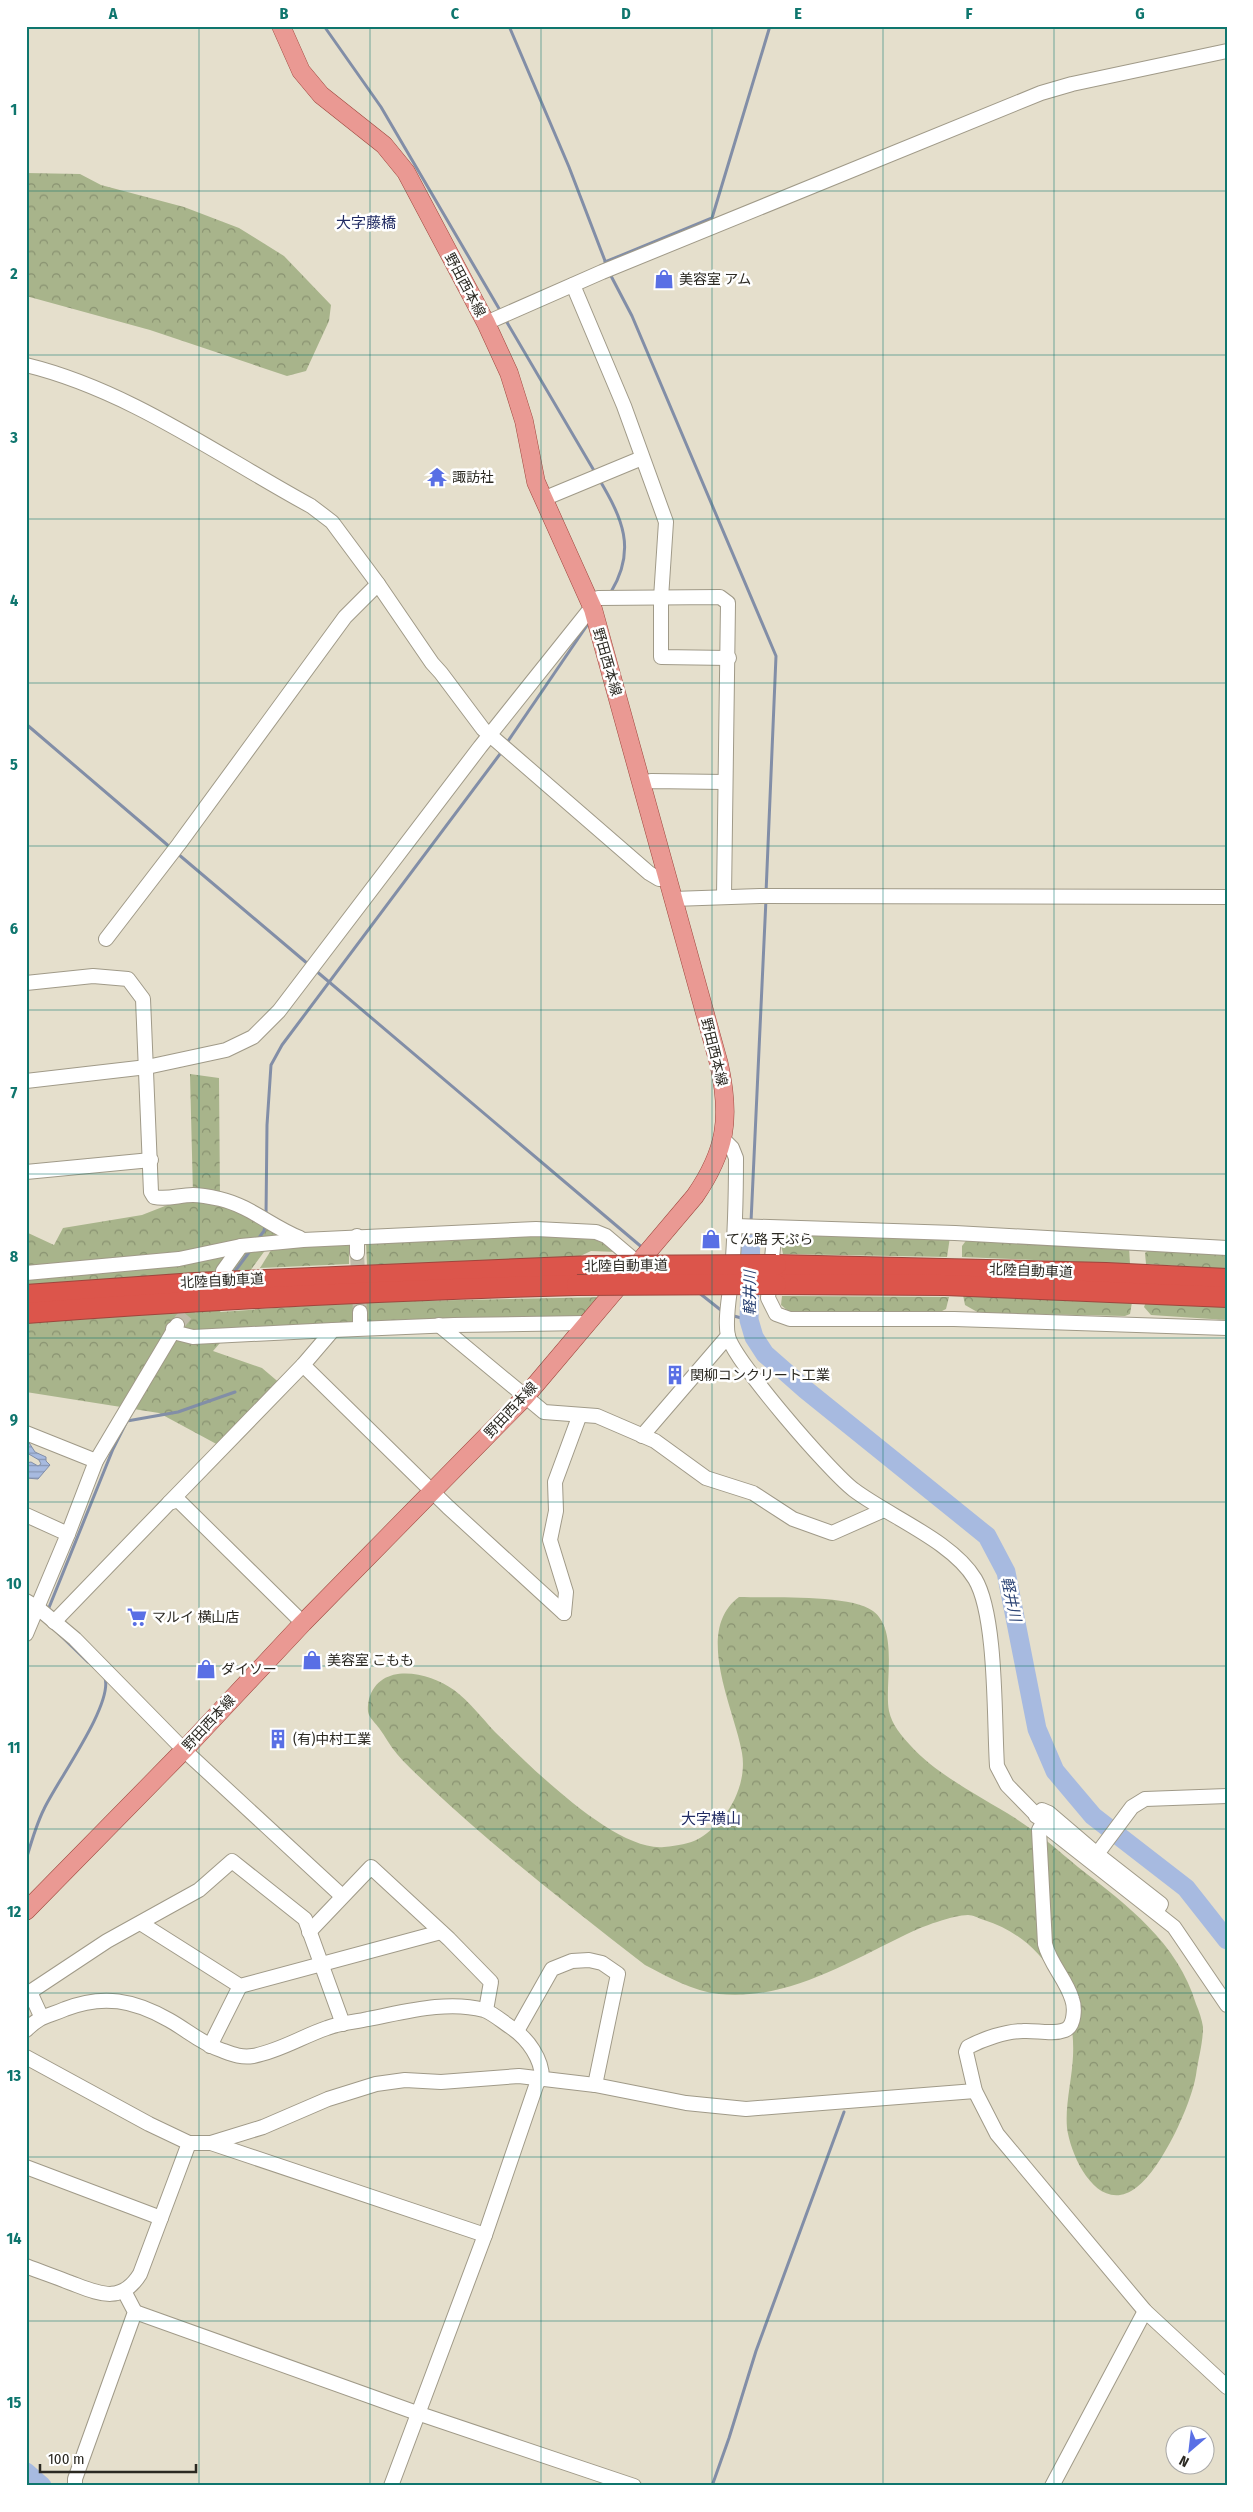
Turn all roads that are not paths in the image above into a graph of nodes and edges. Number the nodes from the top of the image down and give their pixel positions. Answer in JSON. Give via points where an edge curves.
{"nodes":[{"id":1,"x":281,"y":26,"type":"edge"},
{"id":2,"x":1227,"y":50,"type":"edge"},
{"id":3,"x":573,"y":285,"type":"junction"},
{"id":4,"x":497,"y":317,"type":"junction"},
{"id":5,"x":26,"y":365,"type":"edge"},
{"id":6,"x":642,"y":458,"type":"junction"},
{"id":7,"x":543,"y":499,"type":"junction"},
{"id":8,"x":378,"y":584,"type":"junction"},
{"id":9,"x":661,"y":598,"type":"junction"},
{"id":10,"x":591,"y":605,"type":"junction"},
{"id":11,"x":729,"y":658,"type":"junction"},
{"id":12,"x":491,"y":735,"type":"junction"},
{"id":13,"x":724,"y":782,"type":"junction"},
{"id":14,"x":641,"y":784,"type":"junction"},
{"id":15,"x":667,"y":877,"type":"junction"},
{"id":16,"x":724,"y":896,"type":"junction"},
{"id":17,"x":1227,"y":897,"type":"edge"},
{"id":18,"x":673,"y":898,"type":"junction"},
{"id":19,"x":106,"y":939,"type":"dead end"},
{"id":20,"x":26,"y":983,"type":"edge"},
{"id":21,"x":147,"y":1067,"type":"junction"},
{"id":22,"x":26,"y":1081,"type":"edge"},
{"id":23,"x":724,"y":1139,"type":"junction"},
{"id":24,"x":151,"y":1160,"type":"junction"},
{"id":25,"x":26,"y":1172,"type":"edge"},
{"id":26,"x":739,"y":1226,"type":"junction"},
{"id":27,"x":775,"y":1228,"type":"junction"},
{"id":28,"x":357,"y":1236,"type":"junction"},
{"id":29,"x":303,"y":1240,"type":"junction"},
{"id":30,"x":244,"y":1245,"type":"junction"},
{"id":31,"x":1227,"y":1248,"type":"edge"},
{"id":32,"x":357,"y":1253,"type":"tunnel mouth"},
{"id":33,"x":639,"y":1264,"type":"junction"},
{"id":34,"x":223,"y":1271,"type":"dead end"},
{"id":35,"x":26,"y":1273,"type":"edge"},
{"id":36,"x":776,"y":1274,"type":"junction"},
{"id":37,"x":1227,"y":1279,"type":"edge"},
{"id":38,"x":26,"y":1295,"type":"edge"},
{"id":39,"x":1227,"y":1297,"type":"edge"},
{"id":40,"x":360,"y":1312,"type":"tunnel mouth"},
{"id":41,"x":26,"y":1313,"type":"edge"},
{"id":42,"x":586,"y":1323,"type":"junction"},
{"id":43,"x":439,"y":1325,"type":"junction"},
{"id":44,"x":360,"y":1327,"type":"junction"},
{"id":45,"x":1227,"y":1328,"type":"edge"},
{"id":46,"x":333,"y":1330,"type":"junction"},
{"id":47,"x":728,"y":1336,"type":"junction"},
{"id":48,"x":303,"y":1365,"type":"junction"},
{"id":49,"x":525,"y":1397,"type":"junction"},
{"id":50,"x":579,"y":1417,"type":"junction"},
{"id":51,"x":26,"y":1433,"type":"edge"},
{"id":52,"x":642,"y":1436,"type":"junction"},
{"id":53,"x":96,"y":1461,"type":"junction"},
{"id":54,"x":434,"y":1492,"type":"junction"},
{"id":55,"x":169,"y":1503,"type":"junction"},
{"id":56,"x":884,"y":1510,"type":"junction"},
{"id":57,"x":26,"y":1515,"type":"edge"},
{"id":58,"x":68,"y":1534,"type":"junction"},
{"id":59,"x":35,"y":1606,"type":"edge"},
{"id":60,"x":52,"y":1620,"type":"junction"},
{"id":61,"x":303,"y":1623,"type":"junction"},
{"id":62,"x":26,"y":1634,"type":"edge"},
{"id":63,"x":184,"y":1750,"type":"junction"},
{"id":64,"x":1227,"y":1796,"type":"edge"},
{"id":65,"x":1039,"y":1819,"type":"junction"},
{"id":66,"x":1100,"y":1850,"type":"junction"},
{"id":67,"x":342,"y":1896,"type":"junction"},
{"id":68,"x":26,"y":1911,"type":"edge"},
{"id":69,"x":1156,"y":1912,"type":"junction"},
{"id":70,"x":142,"y":1924,"type":"junction"},
{"id":71,"x":309,"y":1932,"type":"junction"},
{"id":72,"x":441,"y":1932,"type":"junction"},
{"id":73,"x":320,"y":1964,"type":"junction"},
{"id":74,"x":240,"y":1986,"type":"junction"},
{"id":75,"x":1227,"y":2005,"type":"edge"},
{"id":76,"x":486,"y":2010,"type":"junction"},
{"id":77,"x":41,"y":2016,"type":"junction"},
{"id":78,"x":344,"y":2024,"type":"junction"},
{"id":79,"x":26,"y":2030,"type":"edge"},
{"id":80,"x":517,"y":2032,"type":"junction"},
{"id":81,"x":210,"y":2046,"type":"junction"},
{"id":82,"x":26,"y":2057,"type":"edge"},
{"id":83,"x":542,"y":2078,"type":"junction"},
{"id":84,"x":594,"y":2085,"type":"junction"},
{"id":85,"x":975,"y":2091,"type":"junction"},
{"id":86,"x":189,"y":2142,"type":"junction"},
{"id":87,"x":211,"y":2143,"type":"junction"},
{"id":88,"x":26,"y":2167,"type":"edge"},
{"id":89,"x":161,"y":2218,"type":"junction"},
{"id":90,"x":485,"y":2235,"type":"junction"},
{"id":91,"x":26,"y":2266,"type":"edge"},
{"id":92,"x":124,"y":2291,"type":"junction"},
{"id":93,"x":1145,"y":2311,"type":"junction"},
{"id":94,"x":135,"y":2312,"type":"junction"},
{"id":95,"x":1227,"y":2387,"type":"edge"},
{"id":96,"x":417,"y":2413,"type":"junction"},
{"id":97,"x":75,"y":2486,"type":"edge"},
{"id":98,"x":391,"y":2486,"type":"edge"},
{"id":99,"x":634,"y":2486,"type":"edge"},
{"id":100,"x":1052,"y":2486,"type":"edge"}],
"edges":[{"from":1,"to":4,"type":"main road","name":"野田西本線","via":[[302,71],[321,95],[384,145],[406,172]]},
{"from":2,"to":3,"type":"street","via":[[1040,93]]},
{"from":3,"to":4,"type":"street"},
{"from":3,"to":6,"type":"street","via":[[624,406]]},
{"from":4,"to":7,"type":"main road","name":"野田西本線"},
{"from":5,"to":8,"type":"street","via":[[80,381],[124,401],[310,506],[332,522]]},
{"from":6,"to":7,"type":"street"},
{"from":6,"to":9,"type":"street","via":[[666,522]]},
{"from":7,"to":10,"type":"main road","name":"野田西本線"},
{"from":8,"to":12,"type":"street","via":[[432,663],[477,722]]},
{"from":8,"to":19,"type":"street","via":[[345,617],[176,849]]},
{"from":9,"to":10,"type":"street","via":[[598,598]]},
{"from":9,"to":11,"type":"street","via":[[720,598],[727,601],[730,606]]},
{"from":9,"to":11,"type":"street","via":[[661,657]]},
{"from":10,"to":12,"type":"street"},
{"from":10,"to":14,"type":"main road","name":"野田西本線"},
{"from":11,"to":13,"type":"street"},
{"from":12,"to":15,"type":"street","via":[[650,873],[659,879]]},
{"from":12,"to":21,"type":"street","via":[[279,1011],[253,1038],[218,1052]]},
{"from":13,"to":14,"type":"street","via":[[651,781]]},
{"from":13,"to":16,"type":"street"},
{"from":14,"to":15,"type":"main road","name":"野田西本線"},
{"from":15,"to":18,"type":"main road","name":"野田西本線"},
{"from":16,"to":17,"type":"street"},
{"from":16,"to":18,"type":"street"},
{"from":18,"to":23,"type":"main road","name":"野田西本線","via":[[724,1084]]},
{"from":20,"to":21,"type":"street","via":[[93,976],[128,979],[143,999]]},
{"from":21,"to":22,"type":"street"},
{"from":21,"to":24,"type":"street"},
{"from":23,"to":26,"type":"street","via":[[736,1158]]},
{"from":23,"to":33,"type":"main road","name":"野田西本線","via":[[704,1184]]},
{"from":24,"to":25,"type":"street"},
{"from":24,"to":29,"type":"street","via":[[151,1192],[154,1198],[193,1195],[241,1205]]},
{"from":26,"to":27,"type":"street"},
{"from":26,"to":47,"type":"street"},
{"from":27,"to":31,"type":"street","via":[[955,1233]]},
{"from":27,"to":45,"type":"street","via":[[768,1298],[776,1314],[790,1319],[964,1320]]},
{"from":28,"to":29,"type":"street"},
{"from":28,"to":32,"type":"street"},
{"from":28,"to":33,"type":"street","via":[[587,1230],[606,1236]]},
{"from":29,"to":30,"type":"street"},
{"from":30,"to":34,"type":"street"},
{"from":30,"to":35,"type":"street","via":[[179,1259]]},
{"from":33,"to":42,"type":"main road","name":"野田西本線"},
{"from":36,"to":37,"type":"highway","name":"北陸自動車道","via":[[1106,1272]]},
{"from":36,"to":38,"type":"highway","name":"北陸自動車道","bridge":true,"via":[[593,1266],[205,1282]]},
{"from":36,"to":39,"type":"highway","name":"北陸自動車道"},
{"from":36,"to":41,"type":"highway","name":"北陸自動車道","bridge":true,"via":[[310,1294]]},
{"from":40,"to":44,"type":"street"},
{"from":42,"to":43,"type":"street"},
{"from":42,"to":49,"type":"main road","name":"野田西本線"},
{"from":43,"to":44,"type":"street"},
{"from":43,"to":49,"type":"street"},
{"from":44,"to":46,"type":"street"},
{"from":46,"to":48,"type":"street"},
{"from":46,"to":53,"type":"street","via":[[182,1332]]},
{"from":47,"to":52,"type":"street"},
{"from":47,"to":56,"type":"street","via":[[747,1368],[834,1471],[853,1489]]},
{"from":48,"to":54,"type":"street"},
{"from":48,"to":55,"type":"street"},
{"from":49,"to":50,"type":"street","via":[[544,1412]]},
{"from":49,"to":54,"type":"main road","name":"野田西本線"},
{"from":50,"to":52,"type":"street","via":[[597,1416]]},
{"from":50,"to":54,"type":"street","via":[[554,1482],[556,1511],[550,1540],[566,1592],[564,1614]]},
{"from":51,"to":53,"type":"street"},
{"from":52,"to":56,"type":"street","via":[[655,1441],[706,1478],[753,1493],[793,1519],[832,1533]]},
{"from":53,"to":58,"type":"street"},
{"from":54,"to":61,"type":"main road","name":"野田西本線"},
{"from":55,"to":60,"type":"street"},
{"from":55,"to":61,"type":"street","via":[[178,1500],[182,1503]]},
{"from":56,"to":65,"type":"street","via":[[957,1556],[976,1580],[988,1626],[997,1766],[1007,1785]]},
{"from":57,"to":58,"type":"street"},
{"from":58,"to":59,"type":"street"},
{"from":59,"to":60,"type":"street"},
{"from":59,"to":62,"type":"street"},
{"from":60,"to":63,"type":"street","via":[[75,1639]]},
{"from":61,"to":63,"type":"main road","name":"野田西本線"},
{"from":63,"to":67,"type":"street"},
{"from":63,"to":68,"type":"main road","name":"野田西本線"},
{"from":64,"to":66,"type":"street","via":[[1145,1799],[1132,1807]]},
{"from":65,"to":66,"type":"street","via":[[1042,1810]]},
{"from":65,"to":69,"type":"street","via":[[1071,1848]]},
{"from":65,"to":85,"type":"street","via":[[1045,1944],[1072,1999],[1071,2024],[1058,2032],[1014,2032],[968,2048],[966,2052]]},
{"from":66,"to":69,"type":"street","via":[[1161,1904]]},
{"from":67,"to":71,"type":"street"},
{"from":67,"to":72,"type":"street","via":[[371,1867]]},
{"from":69,"to":75,"type":"street","via":[[1184,1940]]},
{"from":70,"to":71,"type":"street","via":[[199,1890],[232,1861],[305,1919]]},
{"from":70,"to":74,"type":"street"},
{"from":70,"to":77,"type":"street","via":[[107,1941],[30,1992]]},
{"from":71,"to":73,"type":"street"},
{"from":72,"to":73,"type":"street"},
{"from":72,"to":76,"type":"street","via":[[491,1982]]},
{"from":73,"to":74,"type":"street"},
{"from":73,"to":78,"type":"street"},
{"from":74,"to":81,"type":"street"},
{"from":76,"to":78,"type":"street","via":[[461,2006],[419,2009]]},
{"from":76,"to":80,"type":"street"},
{"from":77,"to":79,"type":"street"},
{"from":77,"to":81,"type":"street","via":[[80,2003],[115,1999],[146,2008]]},
{"from":78,"to":81,"type":"street","via":[[254,2056],[239,2057]]},
{"from":80,"to":83,"type":"street","via":[[538,2058]]},
{"from":80,"to":84,"type":"street","via":[[552,1969],[572,1961],[590,1960],[602,1963],[618,1974]]},
{"from":82,"to":86,"type":"street","via":[[149,2124]]},
{"from":83,"to":84,"type":"street"},
{"from":83,"to":87,"type":"street","via":[[519,2076],[441,2082],[406,2080],[376,2084]]},
{"from":83,"to":90,"type":"street","via":[[537,2084]]},
{"from":84,"to":85,"type":"street","via":[[686,2103],[746,2109]]},
{"from":85,"to":93,"type":"street","via":[[997,2134]]},
{"from":86,"to":87,"type":"street"},
{"from":86,"to":89,"type":"street"},
{"from":87,"to":90,"type":"street"},
{"from":88,"to":89,"type":"street"},
{"from":89,"to":92,"type":"street","via":[[140,2274]]},
{"from":90,"to":96,"type":"street"},
{"from":91,"to":92,"type":"street","via":[[103,2294]]},
{"from":92,"to":94,"type":"street"},
{"from":93,"to":95,"type":"street"},
{"from":93,"to":100,"type":"street"},
{"from":94,"to":96,"type":"street"},
{"from":94,"to":97,"type":"street"},
{"from":96,"to":98,"type":"street"},
{"from":96,"to":99,"type":"street"}]}
